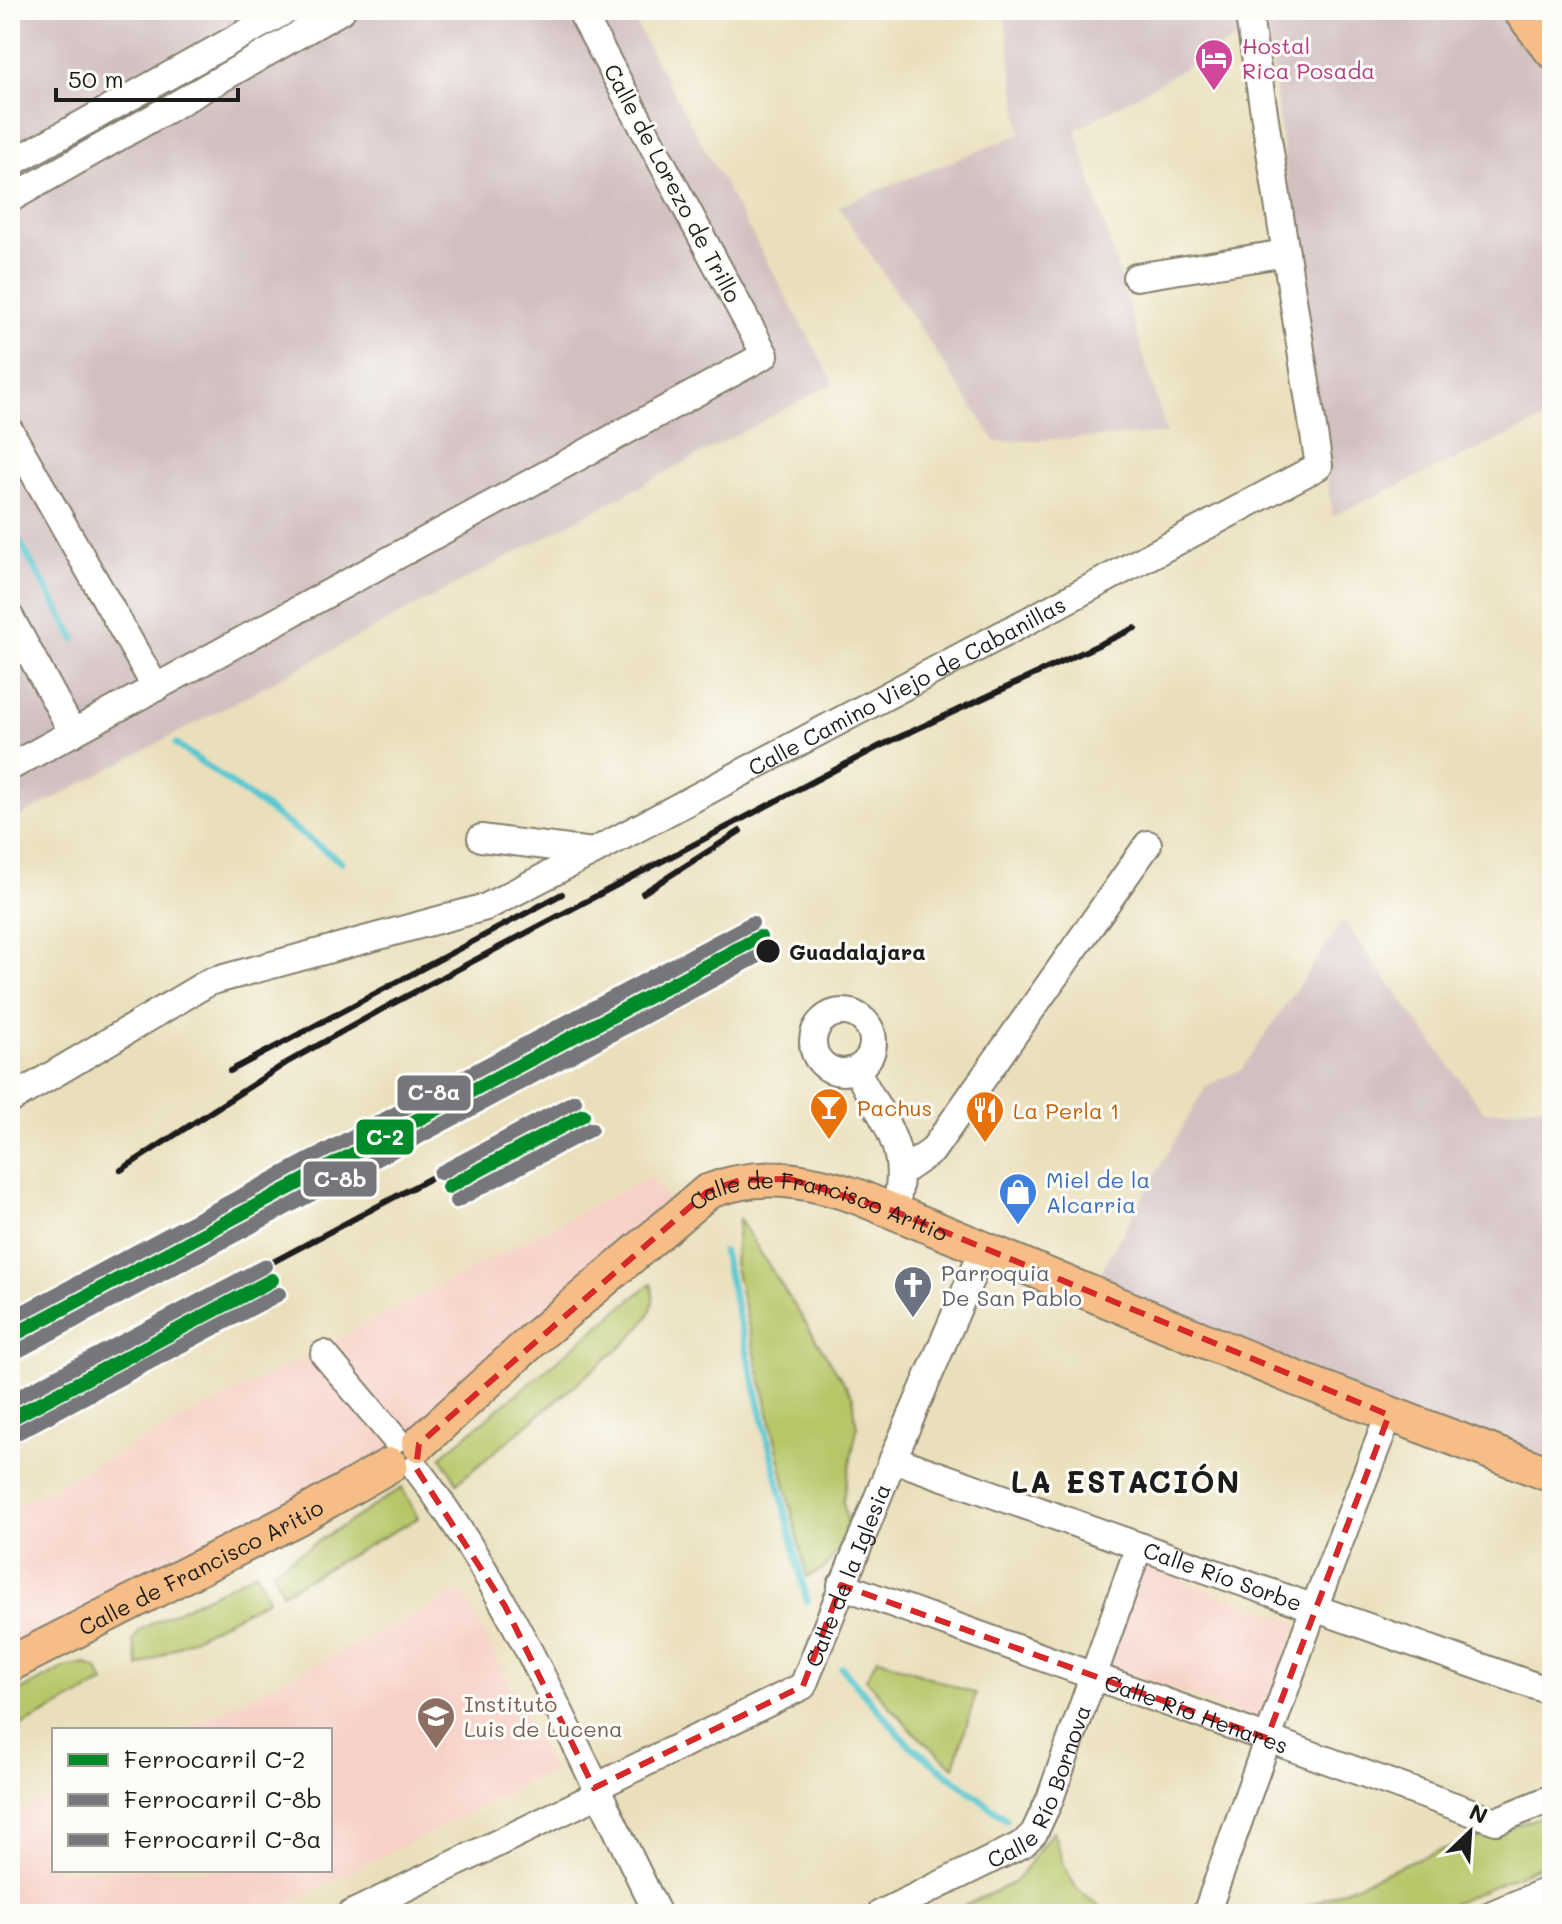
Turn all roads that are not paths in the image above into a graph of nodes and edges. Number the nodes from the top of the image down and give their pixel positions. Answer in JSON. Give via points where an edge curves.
{"nodes":[{"id":1,"x":287,"y":10,"type":"edge"},
{"id":2,"x":342,"y":10,"type":"edge"},
{"id":3,"x":580,"y":10,"type":"edge"},
{"id":4,"x":1248,"y":10,"type":"edge"},
{"id":5,"x":1520,"y":10,"type":"edge"},
{"id":6,"x":1552,"y":51,"type":"edge"},
{"id":7,"x":10,"y":164,"type":"edge"},
{"id":8,"x":10,"y":199,"type":"edge"},
{"id":9,"x":1286,"y":253,"type":"junction"},
{"id":10,"x":1136,"y":277,"type":"dead end"},
{"id":11,"x":10,"y":431,"type":"edge"},
{"id":12,"x":10,"y":617,"type":"edge"},
{"id":13,"x":156,"y":688,"type":"junction"},
{"id":14,"x":73,"y":733,"type":"junction"},
{"id":15,"x":10,"y":767,"type":"edge"},
{"id":16,"x":481,"y":838,"type":"dead end"},
{"id":17,"x":1148,"y":844,"type":"dead end"},
{"id":18,"x":593,"y":852,"type":"junction"},
{"id":19,"x":856,"y":1069,"type":"dead end"},
{"id":20,"x":10,"y":1100,"type":"edge"},
{"id":21,"x":903,"y":1171,"type":"junction"},
{"id":22,"x":894,"y":1211,"type":"junction"},
{"id":23,"x":983,"y":1250,"type":"junction"},
{"id":24,"x":324,"y":1354,"type":"dead end"},
{"id":25,"x":1389,"y":1415,"type":"junction"},
{"id":26,"x":405,"y":1454,"type":"junction"},
{"id":27,"x":893,"y":1459,"type":"junction"},
{"id":28,"x":1552,"y":1475,"type":"edge"},
{"id":29,"x":1139,"y":1546,"type":"junction"},
{"id":30,"x":841,"y":1585,"type":"junction"},
{"id":31,"x":1314,"y":1608,"type":"junction"},
{"id":32,"x":10,"y":1664,"type":"edge"},
{"id":33,"x":1093,"y":1676,"type":"junction"},
{"id":34,"x":1552,"y":1692,"type":"edge"},
{"id":35,"x":1267,"y":1738,"type":"junction"},
{"id":36,"x":596,"y":1791,"type":"junction"},
{"id":37,"x":1552,"y":1798,"type":"edge"},
{"id":38,"x":1552,"y":1889,"type":"edge"},
{"id":39,"x":351,"y":1914,"type":"edge"},
{"id":40,"x":658,"y":1914,"type":"edge"},
{"id":41,"x":880,"y":1914,"type":"edge"},
{"id":42,"x":1206,"y":1914,"type":"edge"},
{"id":43,"x":1492,"y":1914,"type":"edge"}],
"edges":[{"from":1,"to":7,"type":"street"},
{"from":2,"to":8,"type":"street"},
{"from":3,"to":13,"type":"street","name":"Calle de Lorezo de Trillo","via":[[765,355]]},
{"from":4,"to":9,"type":"street"},
{"from":5,"to":6,"type":"main road"},
{"from":9,"to":10,"type":"street"},
{"from":9,"to":18,"type":"street","name":"Calle Camino Viejo de Cabanillas","via":[[1319,466]]},
{"from":11,"to":13,"type":"street"},
{"from":12,"to":14,"type":"street"},
{"from":13,"to":14,"type":"street"},
{"from":14,"to":15,"type":"street"},
{"from":16,"to":18,"type":"street"},
{"from":17,"to":21,"type":"street","via":[[932,1151]]},
{"from":18,"to":20,"type":"street","name":"Calle Camino Viejo de Cabanillas","via":[[486,907],[209,982]]},
{"from":19,"to":21,"type":"street","via":[[900,1154]]},
{"from":21,"to":22,"type":"street"},
{"from":22,"to":23,"type":"main road","name":"Calle de Francisco Aritio"},
{"from":22,"to":26,"type":"main road","name":"Calle de Francisco Aritio","via":[[790,1179],[740,1180],[707,1192]]},
{"from":23,"to":25,"type":"main road","name":"Calle de Francisco Aritio"},
{"from":23,"to":27,"type":"street","name":"Calle de la Iglesia"},
{"from":24,"to":26,"type":"street"},
{"from":25,"to":28,"type":"main road","name":"Calle de Francisco Aritio"},
{"from":25,"to":31,"type":"street"},
{"from":26,"to":32,"type":"main road","name":"Calle de Francisco Aritio","via":[[299,1517]]},
{"from":26,"to":36,"type":"street","via":[[444,1506],[505,1606]]},
{"from":27,"to":29,"type":"street","name":"Calle Río Sorbe"},
{"from":27,"to":30,"type":"street","name":"Calle de la Iglesia"},
{"from":29,"to":31,"type":"street","name":"Calle Río Sorbe"},
{"from":29,"to":33,"type":"street","name":"Calle Río Bornova"},
{"from":30,"to":33,"type":"street","name":"Calle Río Henares"},
{"from":30,"to":36,"type":"street","name":"Calle de la Iglesia","via":[[803,1686]]},
{"from":31,"to":34,"type":"street","name":"Calle Río Sorbe"},
{"from":31,"to":35,"type":"street"},
{"from":33,"to":35,"type":"street","name":"Calle Río Henares"},
{"from":33,"to":41,"type":"street","name":"Calle Río Bornova","via":[[1034,1833],[1009,1854]]},
{"from":35,"to":37,"type":"street","name":"Calle Río Henares","via":[[1496,1821]]},
{"from":35,"to":42,"type":"street"},
{"from":36,"to":39,"type":"street","name":"Calle de la Iglesia"},
{"from":36,"to":40,"type":"street"},
{"from":38,"to":43,"type":"street"}]}
